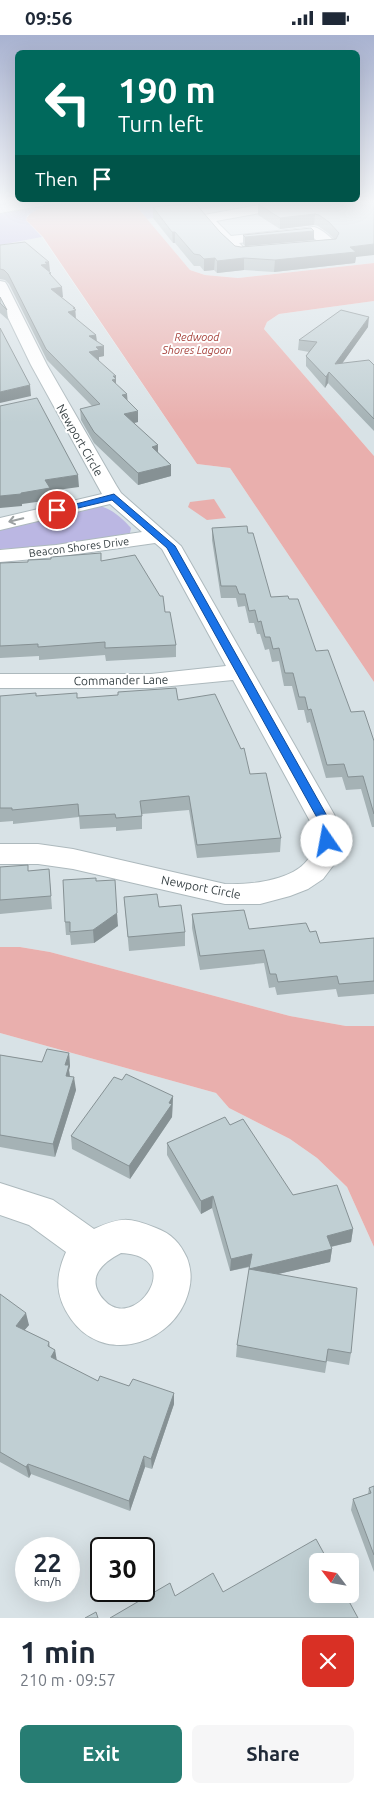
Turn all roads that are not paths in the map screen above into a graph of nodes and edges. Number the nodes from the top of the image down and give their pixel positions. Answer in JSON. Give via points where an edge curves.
{"nodes":[{"id":1,"x":0,"y":285,"type":"edge"},
{"id":2,"x":21,"y":329,"type":"junction"},
{"id":3,"x":2,"y":333,"type":"edge"},
{"id":4,"x":114,"y":497,"type":"junction"},
{"id":5,"x":0,"y":523,"type":"edge"},
{"id":6,"x":158,"y":536,"type":"junction"},
{"id":7,"x":0,"y":556,"type":"edge"},
{"id":8,"x":241,"y":672,"type":"junction"},
{"id":9,"x":0,"y":681,"type":"edge"},
{"id":10,"x":0,"y":854,"type":"edge"},
{"id":11,"x":0,"y":1199,"type":"edge"},
{"id":12,"x":91,"y":1248,"type":"dead end"}],
"edges":[{"from":1,"to":2,"type":"street","name":"Newport Circle"},
{"from":2,"to":3,"type":"street"},
{"from":2,"to":4,"type":"street","name":"Newport Circle","via":[[48,400]]},
{"from":4,"to":5,"type":"street","one_way":true},
{"from":4,"to":6,"type":"street","name":"Newport Circle"},
{"from":6,"to":7,"type":"street","name":"Beacon Shores Drive"},
{"from":6,"to":8,"type":"street","name":"Newport Circle","via":[[171,546]]},
{"from":8,"to":9,"type":"street","name":"Commander Lane","via":[[151,681]]},
{"from":8,"to":10,"type":"street","name":"Newport Circle","via":[[328,830],[322,859],[302,879],[268,893],[239,896],[73,859],[38,854]]},
{"from":11,"to":12,"type":"street","via":[[40,1212]]}]}
